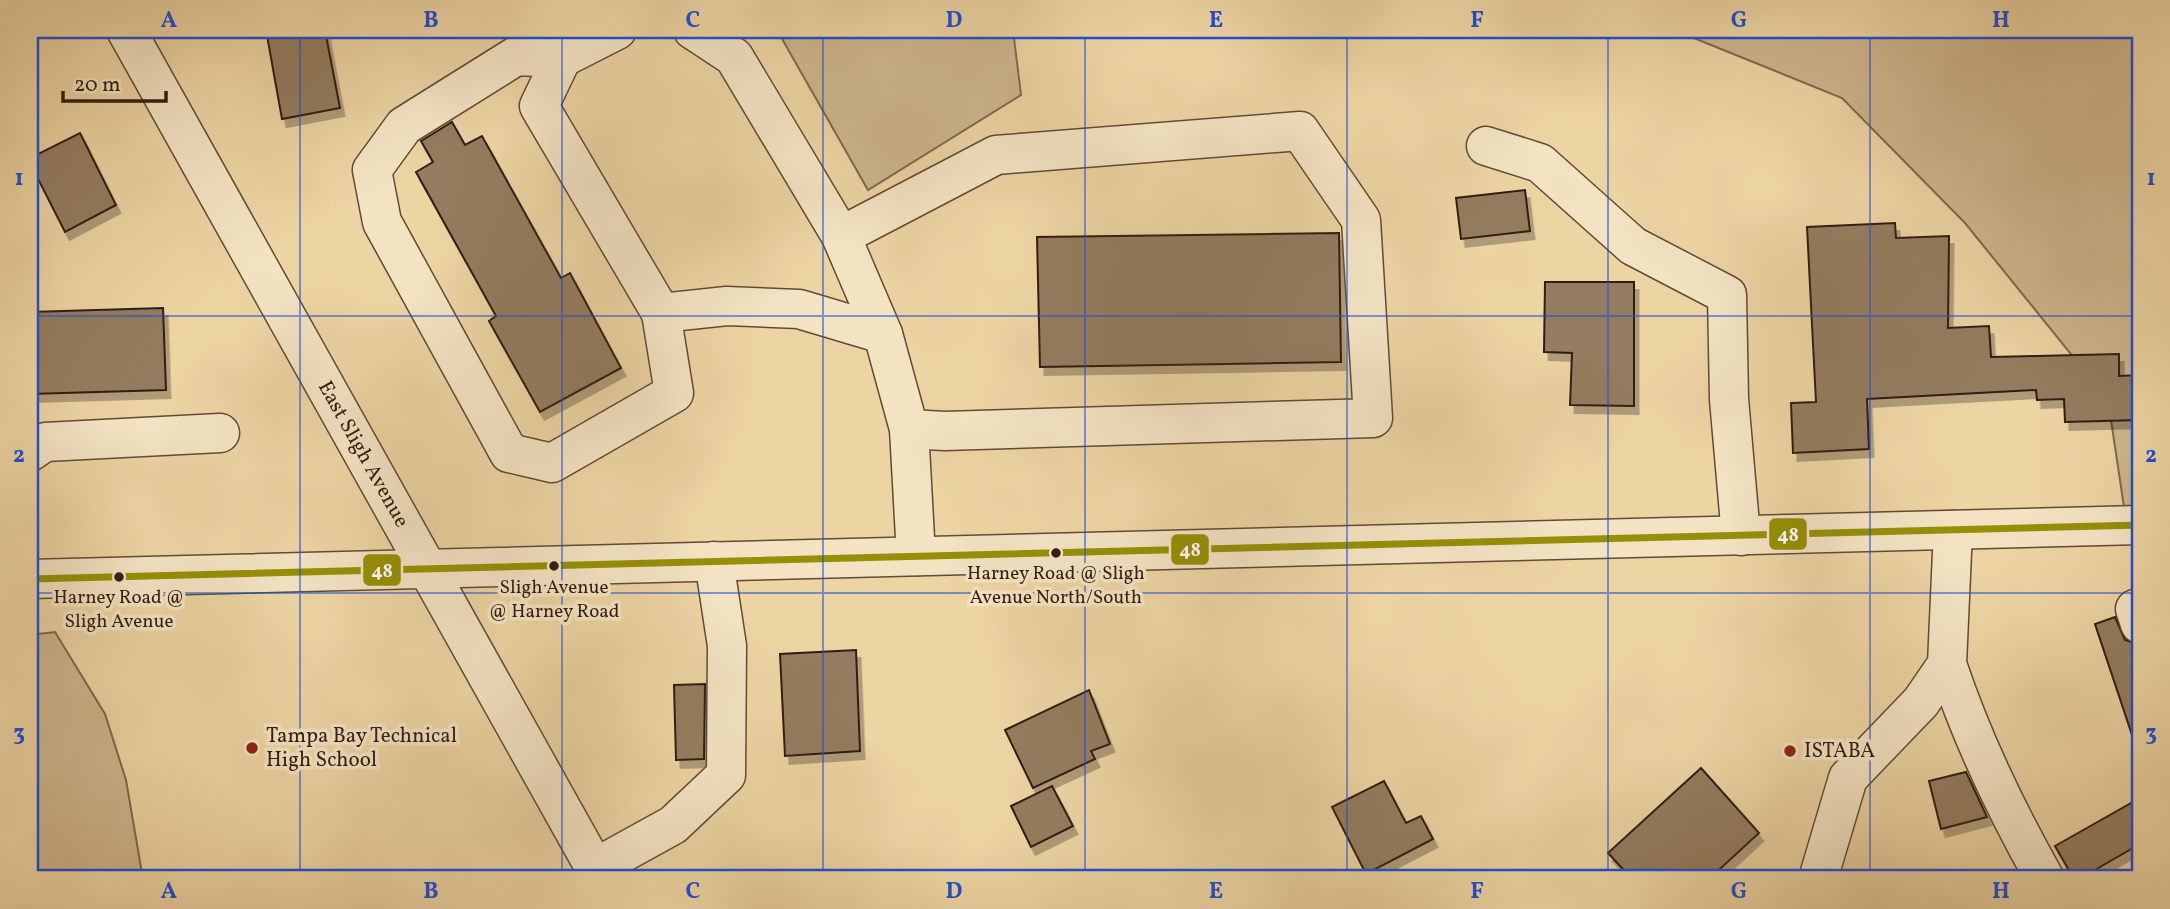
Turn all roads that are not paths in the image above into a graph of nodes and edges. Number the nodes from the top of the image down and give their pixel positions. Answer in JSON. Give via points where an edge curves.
{"nodes":[{"id":1,"x":126,"y":30,"type":"edge"},
{"id":2,"x":617,"y":30,"type":"edge"},
{"id":3,"x":693,"y":30,"type":"edge"},
{"id":4,"x":562,"y":58,"type":"junction"},
{"id":5,"x":1486,"y":146,"type":"dead end"},
{"id":6,"x":841,"y":236,"type":"junction"},
{"id":7,"x":661,"y":313,"type":"junction"},
{"id":8,"x":883,"y":334,"type":"junction"},
{"id":9,"x":909,"y":429,"type":"junction"},
{"id":10,"x":220,"y":433,"type":"dead end"},
{"id":11,"x":30,"y":452,"type":"edge"},
{"id":12,"x":2140,"y":526,"type":"edge"},
{"id":13,"x":1953,"y":530,"type":"junction"},
{"id":14,"x":1741,"y":536,"type":"junction"},
{"id":15,"x":916,"y":556,"type":"junction"},
{"id":16,"x":714,"y":561,"type":"junction"},
{"id":17,"x":427,"y":568,"type":"junction"},
{"id":18,"x":30,"y":579,"type":"edge"},
{"id":19,"x":1947,"y":664,"type":"junction"},
{"id":20,"x":598,"y":874,"type":"edge"},
{"id":21,"x":1818,"y":879,"type":"edge"},
{"id":22,"x":2045,"y":879,"type":"edge"}],
"edges":[{"from":1,"to":17,"type":"street","name":"East Sligh Avenue"},
{"from":2,"to":4,"type":"street"},
{"from":3,"to":6,"type":"street","via":[[734,57]]},
{"from":4,"to":7,"type":"street","via":[[539,106]]},
{"from":4,"to":7,"type":"street","via":[[516,56],[404,126],[372,170],[382,222],[509,453],[552,463],[674,393]]},
{"from":5,"to":14,"type":"street","via":[[1540,163],[1633,246],[1727,295]]},
{"from":6,"to":8,"type":"street"},
{"from":6,"to":9,"type":"street","via":[[996,155],[1300,131],[1361,220],[1373,418]]},
{"from":7,"to":8,"type":"street","via":[[727,306],[799,309]]},
{"from":8,"to":9,"type":"street"},
{"from":9,"to":15,"type":"street"},
{"from":10,"to":11,"type":"street","via":[[45,442]]},
{"from":12,"to":13,"type":"street"},
{"from":13,"to":14,"type":"street"},
{"from":13,"to":19,"type":"street"},
{"from":14,"to":15,"type":"street"},
{"from":15,"to":16,"type":"street"},
{"from":16,"to":17,"type":"street"},
{"from":16,"to":20,"type":"street","via":[[727,646],[726,775],[673,825]]},
{"from":17,"to":18,"type":"street"},
{"from":17,"to":20,"type":"street","name":"East Sligh Avenue"},
{"from":19,"to":21,"type":"street","via":[[1921,702],[1849,778]]},
{"from":19,"to":22,"type":"street","via":[[2010,818]]}]}
